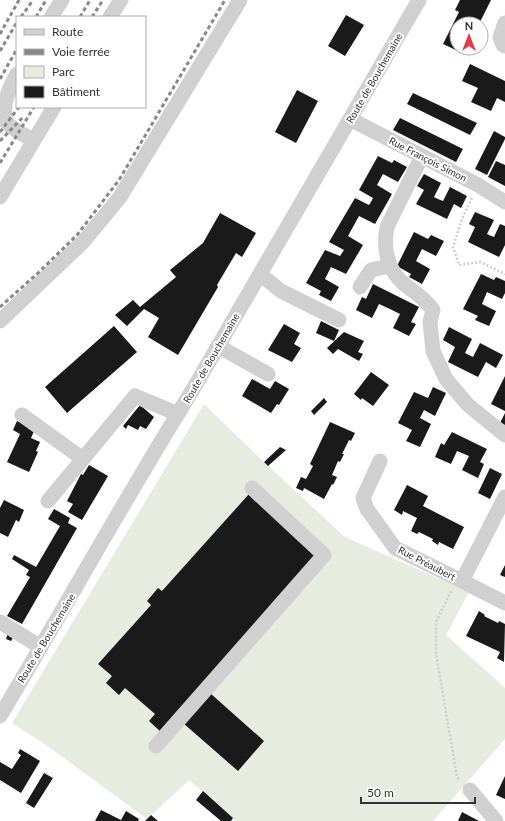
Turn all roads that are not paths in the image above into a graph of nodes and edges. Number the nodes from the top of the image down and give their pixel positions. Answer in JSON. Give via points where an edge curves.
{"nodes":[{"id":1,"x":62,"y":0,"type":"edge"},
{"id":2,"x":121,"y":0,"type":"edge"},
{"id":3,"x":240,"y":0,"type":"edge"},
{"id":4,"x":419,"y":0,"type":"edge"},
{"id":5,"x":52,"y":16,"type":"edge"},
{"id":6,"x":111,"y":16,"type":"edge"},
{"id":7,"x":505,"y":23,"type":"edge"},
{"id":8,"x":505,"y":46,"type":"edge"},
{"id":9,"x":16,"y":76,"type":"edge"},
{"id":10,"x":53,"y":108,"type":"edge"},
{"id":11,"x":350,"y":119,"type":"junction"},
{"id":12,"x":33,"y":140,"type":"junction"},
{"id":13,"x":422,"y":156,"type":"junction"},
{"id":14,"x":0,"y":197,"type":"edge"},
{"id":15,"x":505,"y":202,"type":"edge"},
{"id":16,"x":390,"y":266,"type":"junction"},
{"id":17,"x":260,"y":274,"type":"junction"},
{"id":18,"x":360,"y":287,"type":"dead end"},
{"id":19,"x":339,"y":320,"type":"dead end"},
{"id":20,"x":0,"y":321,"type":"edge"},
{"id":21,"x":218,"y":346,"type":"junction"},
{"id":22,"x":268,"y":374,"type":"dead end"},
{"id":23,"x":178,"y":414,"type":"junction"},
{"id":24,"x":22,"y":415,"type":"dead end"},
{"id":25,"x":505,"y":435,"type":"edge"},
{"id":26,"x":83,"y":459,"type":"junction"},
{"id":27,"x":380,"y":461,"type":"dead end"},
{"id":28,"x":252,"y":488,"type":"dead end"},
{"id":29,"x":505,"y":497,"type":"edge"},
{"id":30,"x":48,"y":501,"type":"dead end"},
{"id":31,"x":457,"y":584,"type":"junction"},
{"id":32,"x":505,"y":603,"type":"edge"},
{"id":33,"x":0,"y":622,"type":"edge"},
{"id":34,"x":41,"y":647,"type":"junction"},
{"id":35,"x":0,"y":716,"type":"edge"},
{"id":36,"x":156,"y":746,"type":"dead end"},
{"id":37,"x":470,"y":790,"type":"road end"},
{"id":38,"x":496,"y":821,"type":"edge"}],
"edges":[{"from":1,"to":5,"type":"street"},
{"from":2,"to":6,"type":"street"},
{"from":3,"to":20,"type":"street","via":[[120,197],[83,242]]},
{"from":4,"to":11,"type":"street","name":"Route de Bouchemaine"},
{"from":7,"to":8,"type":"street","via":[[500,37]]},
{"from":9,"to":12,"type":"street","via":[[5,94],[4,117],[7,123]]},
{"from":10,"to":12,"type":"street"},
{"from":11,"to":13,"type":"street","name":"Rue François Simon"},
{"from":11,"to":17,"type":"street","name":"Route de Bouchemaine"},
{"from":12,"to":14,"type":"street"},
{"from":13,"to":15,"type":"street","name":"Rue François Simon"},
{"from":13,"to":16,"type":"street","via":[[387,227],[385,239]]},
{"from":16,"to":18,"type":"street","via":[[371,270]]},
{"from":16,"to":25,"type":"street","via":[[402,282],[425,300],[433,310],[430,322],[433,351],[446,379],[468,405]]},
{"from":17,"to":19,"type":"street","via":[[281,291]]},
{"from":17,"to":21,"type":"street","name":"Route de Bouchemaine"},
{"from":21,"to":22,"type":"street"},
{"from":21,"to":23,"type":"street","name":"Route de Bouchemaine"},
{"from":23,"to":26,"type":"street","via":[[136,396]]},
{"from":23,"to":34,"type":"street","name":"Route de Bouchemaine"},
{"from":24,"to":26,"type":"street"},
{"from":26,"to":30,"type":"street"},
{"from":27,"to":31,"type":"street","name":"Rue Préaubert","via":[[363,498],[367,510],[395,548]]},
{"from":28,"to":36,"type":"street","via":[[324,555]]},
{"from":29,"to":31,"type":"street","name":"Rue Préaubert"},
{"from":31,"to":32,"type":"street","name":"Rue Préaubert"},
{"from":33,"to":34,"type":"street"},
{"from":34,"to":35,"type":"street","name":"Route de Bouchemaine"},
{"from":37,"to":38,"type":"street"}]}
